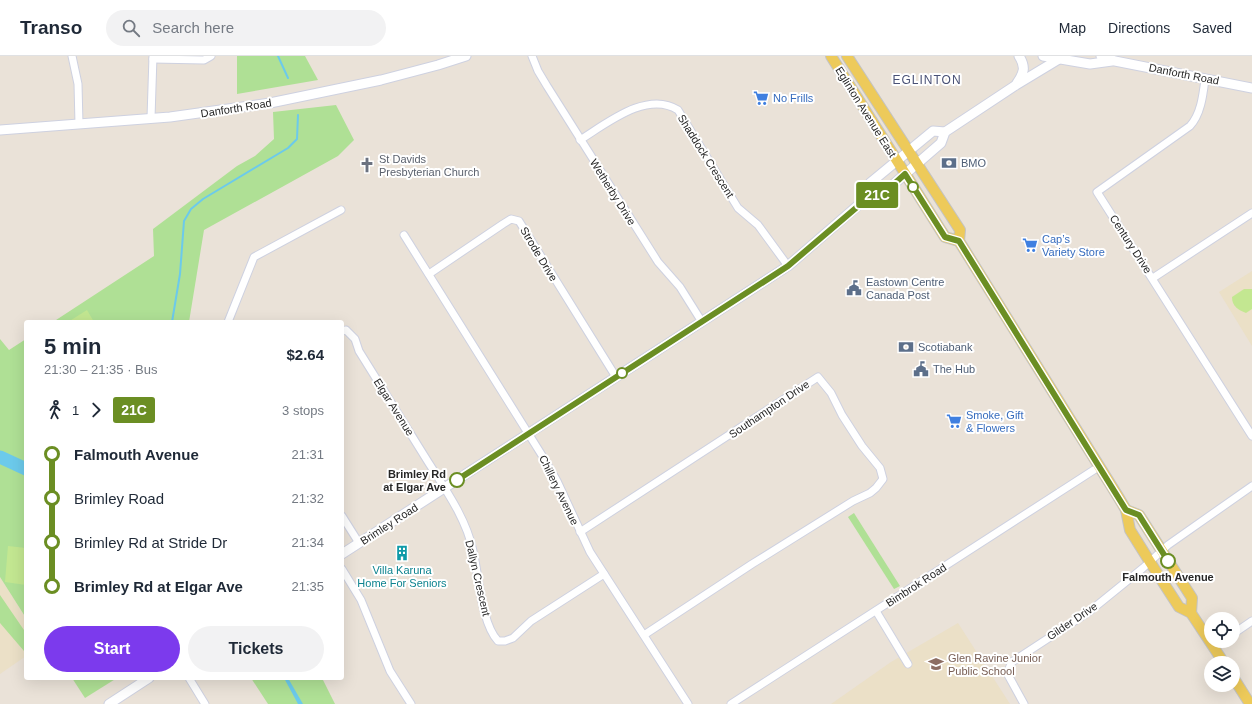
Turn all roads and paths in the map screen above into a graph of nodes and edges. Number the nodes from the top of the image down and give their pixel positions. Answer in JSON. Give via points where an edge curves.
{"nodes":[{"id":1,"x":72,"y":56,"type":"edge"},
{"id":2,"x":211,"y":56,"type":"edge"},
{"id":3,"x":466,"y":56,"type":"edge"},
{"id":4,"x":532,"y":56,"type":"edge"},
{"id":5,"x":831,"y":56,"type":"edge"},
{"id":6,"x":1020,"y":56,"type":"edge"},
{"id":7,"x":1043,"y":56,"type":"edge"},
{"id":8,"x":1101,"y":56,"type":"edge"},
{"id":9,"x":849,"y":57,"type":"edge"},
{"id":10,"x":153,"y":58,"type":"edge"},
{"id":11,"x":1062,"y":58,"type":"edge"},
{"id":12,"x":1118,"y":60,"type":"edge"},
{"id":13,"x":1205,"y":79,"type":"junction"},
{"id":14,"x":1016,"y":85,"type":"junction"},
{"id":15,"x":1252,"y":88,"type":"edge"},
{"id":16,"x":151,"y":118,"type":"junction"},
{"id":17,"x":79,"y":124,"type":"junction"},
{"id":18,"x":0,"y":130,"type":"edge"},
{"id":19,"x":945,"y":132,"type":"junction"},
{"id":20,"x":580,"y":140,"type":"junction"},
{"id":21,"x":909,"y":151,"type":"junction"},
{"id":22,"x":897,"y":161,"type":"junction"},
{"id":23,"x":917,"y":163,"type":"junction"},
{"id":24,"x":905,"y":174,"type":"junction"},
{"id":25,"x":870,"y":196,"type":"junction"},
{"id":26,"x":341,"y":210,"type":"dead end"},
{"id":27,"x":1252,"y":213,"type":"edge"},
{"id":28,"x":404,"y":235,"type":"dead end"},
{"id":29,"x":959,"y":241,"type":"junction"},
{"id":30,"x":788,"y":266,"type":"junction"},
{"id":31,"x":429,"y":274,"type":"junction"},
{"id":32,"x":1153,"y":278,"type":"junction"},
{"id":33,"x":229,"y":320,"type":"edge"},
{"id":34,"x":702,"y":322,"type":"junction"},
{"id":35,"x":344,"y":330,"type":"edge"},
{"id":36,"x":616,"y":377,"type":"junction"},
{"id":37,"x":529,"y":434,"type":"junction"},
{"id":38,"x":1252,"y":436,"type":"edge"},
{"id":39,"x":1100,"y":466,"type":"junction"},
{"id":40,"x":1252,"y":486,"type":"edge"},
{"id":41,"x":444,"y":488,"type":"junction"},
{"id":42,"x":1126,"y":510,"type":"junction"},
{"id":43,"x":344,"y":519,"type":"edge"},
{"id":44,"x":580,"y":532,"type":"junction"},
{"id":45,"x":359,"y":543,"type":"junction"},
{"id":46,"x":1162,"y":551,"type":"junction"},
{"id":47,"x":344,"y":553,"type":"edge"},
{"id":48,"x":1150,"y":562,"type":"junction"},
{"id":49,"x":344,"y":572,"type":"edge"},
{"id":50,"x":604,"y":574,"type":"junction"},
{"id":51,"x":876,"y":611,"type":"junction"},
{"id":52,"x":1191,"y":613,"type":"junction"},
{"id":53,"x":1252,"y":621,"type":"edge"},
{"id":54,"x":1204,"y":628,"type":"edge"},
{"id":55,"x":1240,"y":629,"type":"edge"},
{"id":56,"x":644,"y":636,"type":"junction"},
{"id":57,"x":908,"y":664,"type":"dead end"},
{"id":58,"x":147,"y":680,"type":"edge"},
{"id":59,"x":190,"y":680,"type":"edge"},
{"id":60,"x":1240,"y":688,"type":"edge"},
{"id":61,"x":109,"y":704,"type":"edge"},
{"id":62,"x":205,"y":704,"type":"edge"},
{"id":63,"x":411,"y":704,"type":"edge"},
{"id":64,"x":688,"y":704,"type":"edge"},
{"id":65,"x":731,"y":704,"type":"edge"},
{"id":66,"x":1024,"y":704,"type":"edge"},
{"id":67,"x":1250,"y":704,"type":"edge"}],
"edges":[{"from":1,"to":17,"type":"street","via":[[78,84]]},
{"from":2,"to":10,"type":"street","via":[[204,60]]},
{"from":3,"to":16,"type":"main road","name":"Danforth Road","via":[[438,66],[381,80],[270,103]]},
{"from":4,"to":20,"type":"street","name":"Wetherby Drive","via":[[538,71]]},
{"from":5,"to":22,"type":"main road","name":"Eglinton Avenue East"},
{"from":6,"to":14,"type":"main road","via":[[1024,64],[1024,74]]},
{"from":7,"to":11,"type":"main road","name":"Danforth Road"},
{"from":8,"to":12,"type":"main road","name":"Danforth Road"},
{"from":9,"to":21,"type":"main road","name":"Eglinton Avenue East"},
{"from":10,"to":16,"type":"street"},
{"from":11,"to":12,"type":"main road","name":"Danforth Road","via":[[1090,64]]},
{"from":11,"to":14,"type":"main road","name":"Brimley Road"},
{"from":12,"to":13,"type":"main road","name":"Danforth Road"},
{"from":13,"to":15,"type":"main road","name":"Danforth Road"},
{"from":13,"to":32,"type":"street","name":"Century Drive","via":[[1196,120],[1097,192]]},
{"from":14,"to":19,"type":"main road","name":"Brimley Road"},
{"from":16,"to":17,"type":"main road","name":"Danforth Road"},
{"from":17,"to":18,"type":"main road","name":"Danforth Road"},
{"from":19,"to":21,"type":"main road","name":"Brimley Road","via":[[933,131]]},
{"from":19,"to":23,"type":"main road","name":"Brimley Road","via":[[940,142]]},
{"from":20,"to":30,"type":"street","name":"Shaddock Crescent","via":[[624,113],[657,103],[672,106],[678,110],[738,208],[758,225]]},
{"from":20,"to":34,"type":"street","name":"Wetherby Drive","via":[[658,262],[680,287]]},
{"from":21,"to":22,"type":"main road","name":"Brimley Road"},
{"from":21,"to":23,"type":"main road","name":"Eglinton Avenue East"},
{"from":22,"to":24,"type":"main road","name":"Eglinton Avenue East"},
{"from":22,"to":25,"type":"main road","name":"Brimley Road","via":[[870,183]]},
{"from":23,"to":24,"type":"main road","name":"Brimley Road"},
{"from":23,"to":29,"type":"main road","name":"Eglinton Avenue East","via":[[960,230]]},
{"from":24,"to":25,"type":"main road","name":"Brimley Road","via":[[882,195]]},
{"from":24,"to":29,"type":"main road","name":"Eglinton Avenue East","via":[[945,237]]},
{"from":25,"to":30,"type":"main road","name":"Brimley Road"},
{"from":26,"to":33,"type":"street","via":[[254,257]]},
{"from":27,"to":32,"type":"street"},
{"from":28,"to":31,"type":"street","name":"Chillery Avenue"},
{"from":29,"to":39,"type":"main road","name":"Eglinton Avenue East"},
{"from":30,"to":34,"type":"main road","name":"Brimley Road"},
{"from":31,"to":36,"type":"street","name":"Strode Drive","via":[[511,219],[519,220]]},
{"from":31,"to":37,"type":"street","name":"Chillery Avenue"},
{"from":32,"to":38,"type":"street","name":"Century Drive"},
{"from":34,"to":36,"type":"main road","name":"Brimley Road"},
{"from":35,"to":41,"type":"street","name":"Elgar Avenue","via":[[355,339],[359,351]]},
{"from":36,"to":37,"type":"main road","name":"Brimley Road"},
{"from":37,"to":41,"type":"main road","name":"Brimley Road"},
{"from":37,"to":44,"type":"street","name":"Chillery Avenue","via":[[557,481]]},
{"from":39,"to":42,"type":"main road","name":"Eglinton Avenue East"},
{"from":39,"to":51,"type":"street","name":"Bimbrok Road"},
{"from":40,"to":46,"type":"street","via":[[1188,529]]},
{"from":41,"to":45,"type":"main road","name":"Brimley Road"},
{"from":41,"to":50,"type":"street","name":"Dallyn Crescent","via":[[468,533],[479,590],[492,631],[498,641],[512,638],[531,621]]},
{"from":42,"to":46,"type":"main road","name":"Eglinton Avenue East","via":[[1139,515]]},
{"from":42,"to":48,"type":"main road","name":"Eglinton Avenue East","via":[[1130,530]]},
{"from":43,"to":45,"type":"street"},
{"from":44,"to":50,"type":"street","name":"Chillery Avenue"},
{"from":44,"to":56,"type":"street","name":"Southampton Drive","via":[[818,377],[831,393],[862,446],[880,468],[883,479],[876,488],[752,564]]},
{"from":45,"to":47,"type":"main road","name":"Brimley Road"},
{"from":46,"to":48,"type":"street"},
{"from":46,"to":52,"type":"main road","name":"Eglinton Avenue East","via":[[1192,598]]},
{"from":48,"to":52,"type":"main road","name":"Eglinton Avenue East","via":[[1179,607]]},
{"from":48,"to":66,"type":"street","name":"Gilder Drive","via":[[1090,611],[1012,662],[1007,674]]},
{"from":49,"to":63,"type":"street","via":[[361,600],[390,671]]},
{"from":50,"to":56,"type":"street","name":"Chillery Avenue"},
{"from":51,"to":57,"type":"street"},
{"from":51,"to":65,"type":"street","name":"Bimbrok Road"},
{"from":52,"to":54,"type":"main road","name":"Eglinton Avenue East"},
{"from":53,"to":55,"type":"street"},
{"from":56,"to":64,"type":"street","name":"Chillery Avenue"},
{"from":58,"to":61,"type":"main road"},
{"from":59,"to":62,"type":"street"},
{"from":60,"to":67,"type":"main road"}]}
